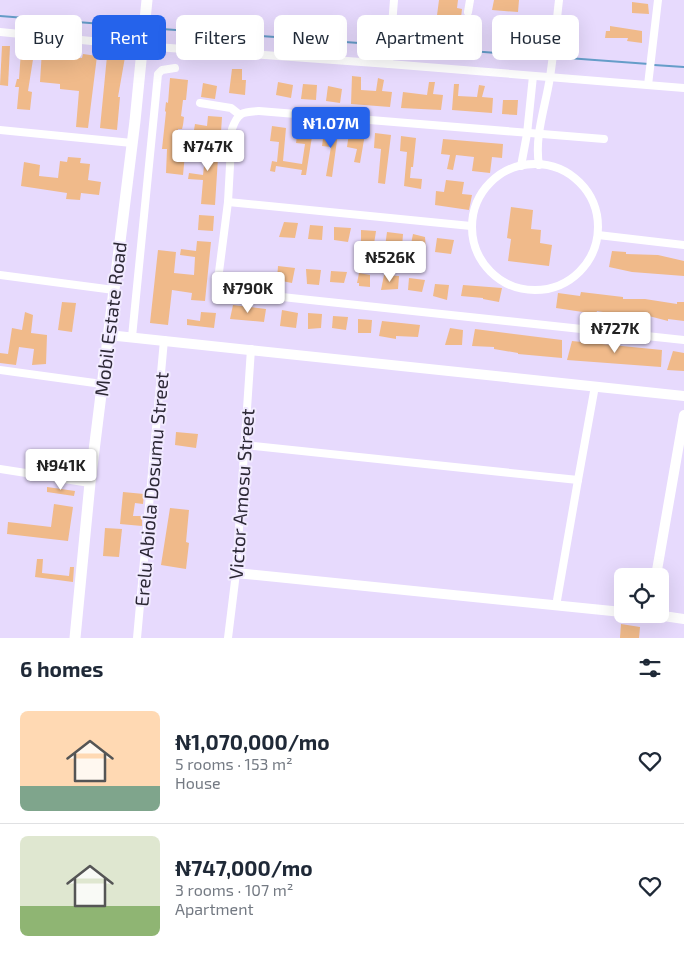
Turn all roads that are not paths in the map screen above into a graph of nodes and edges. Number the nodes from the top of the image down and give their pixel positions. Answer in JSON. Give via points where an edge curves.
{"nodes":[{"id":1,"x":147,"y":0,"type":"edge"},
{"id":2,"x":394,"y":0,"type":"edge"},
{"id":3,"x":470,"y":0,"type":"edge"},
{"id":4,"x":559,"y":0,"type":"edge"},
{"id":5,"x":658,"y":0,"type":"edge"},
{"id":6,"x":468,"y":12,"type":"dead end"},
{"id":7,"x":145,"y":15,"type":"edge"},
{"id":8,"x":0,"y":32,"type":"edge"},
{"id":9,"x":92,"y":41,"type":"edge"},
{"id":10,"x":166,"y":48,"type":"edge"},
{"id":11,"x":141,"y":60,"type":"edge"},
{"id":12,"x":389,"y":64,"type":"junction"},
{"id":13,"x":175,"y":68,"type":"dead end"},
{"id":14,"x":533,"y":76,"type":"junction"},
{"id":15,"x":550,"y":77,"type":"junction"},
{"id":16,"x":648,"y":86,"type":"junction"},
{"id":17,"x":684,"y":88,"type":"edge"},
{"id":18,"x":200,"y":103,"type":"dead end"},
{"id":19,"x":240,"y":115,"type":"junction"},
{"id":20,"x":0,"y":130,"type":"edge"},
{"id":21,"x":527,"y":134,"type":"junction"},
{"id":22,"x":539,"y":134,"type":"junction"},
{"id":23,"x":604,"y":139,"type":"dead end"},
{"id":24,"x":132,"y":143,"type":"junction"},
{"id":25,"x":539,"y":164,"type":"junction"},
{"id":26,"x":521,"y":166,"type":"junction"},
{"id":27,"x":228,"y":202,"type":"junction"},
{"id":28,"x":471,"y":226,"type":"junction"},
{"id":29,"x":598,"y":235,"type":"junction"},
{"id":30,"x":684,"y":245,"type":"edge"},
{"id":31,"x":0,"y":275,"type":"edge"},
{"id":32,"x":114,"y":290,"type":"junction"},
{"id":33,"x":108,"y":335,"type":"junction"},
{"id":34,"x":132,"y":337,"type":"junction"},
{"id":35,"x":164,"y":340,"type":"junction"},
{"id":36,"x":684,"y":340,"type":"edge"},
{"id":37,"x":251,"y":349,"type":"junction"},
{"id":38,"x":0,"y":370,"type":"edge"},
{"id":39,"x":102,"y":384,"type":"junction"},
{"id":40,"x":595,"y":386,"type":"junction"},
{"id":41,"x":684,"y":396,"type":"edge"},
{"id":42,"x":684,"y":415,"type":"edge"},
{"id":43,"x":244,"y":445,"type":"junction"},
{"id":44,"x":0,"y":469,"type":"edge"},
{"id":45,"x":578,"y":480,"type":"junction"},
{"id":46,"x":90,"y":483,"type":"junction"},
{"id":47,"x":657,"y":568,"type":"edge"},
{"id":48,"x":236,"y":573,"type":"junction"},
{"id":49,"x":556,"y":606,"type":"junction"},
{"id":50,"x":614,"y":611,"type":"edge"},
{"id":51,"x":669,"y":617,"type":"edge"},
{"id":52,"x":684,"y":619,"type":"edge"},
{"id":53,"x":75,"y":638,"type":"edge"},
{"id":54,"x":137,"y":638,"type":"edge"},
{"id":55,"x":228,"y":638,"type":"edge"}],
"edges":[{"from":1,"to":7,"type":"main road","name":"Mobil Estate Road"},
{"from":2,"to":12,"type":"street"},
{"from":3,"to":6,"type":"street"},
{"from":4,"to":15,"type":"street"},
{"from":5,"to":16,"type":"street"},
{"from":8,"to":9,"type":"street"},
{"from":10,"to":12,"type":"street"},
{"from":11,"to":24,"type":"main road","name":"Mobil Estate Road"},
{"from":12,"to":14,"type":"street"},
{"from":13,"to":34,"type":"street","via":[[158,74]]},
{"from":14,"to":15,"type":"street"},
{"from":14,"to":21,"type":"street"},
{"from":15,"to":16,"type":"street"},
{"from":15,"to":22,"type":"street"},
{"from":16,"to":17,"type":"street"},
{"from":18,"to":19,"type":"street","via":[[231,108]]},
{"from":19,"to":21,"type":"street","via":[[242,112],[259,111]]},
{"from":19,"to":27,"type":"street","via":[[232,129]]},
{"from":20,"to":24,"type":"street"},
{"from":21,"to":22,"type":"street"},
{"from":21,"to":26,"type":"street"},
{"from":22,"to":23,"type":"street"},
{"from":22,"to":25,"type":"street"},
{"from":24,"to":32,"type":"main road","name":"Mobil Estate Road"},
{"from":25,"to":26,"type":"street"},
{"from":25,"to":29,"type":"street","via":[[564,171],[580,182],[591,198],[597,216]]},
{"from":26,"to":28,"type":"street","via":[[497,176],[483,190],[474,207]]},
{"from":27,"to":28,"type":"street"},
{"from":27,"to":36,"type":"street","via":[[219,272],[226,290]]},
{"from":28,"to":29,"type":"street","via":[[474,247],[484,266],[501,281],[531,290],[562,284],[579,272],[592,255]]},
{"from":29,"to":30,"type":"street"},
{"from":31,"to":32,"type":"street"},
{"from":32,"to":33,"type":"main road","name":"Mobil Estate Road"},
{"from":33,"to":34,"type":"street"},
{"from":33,"to":39,"type":"main road","name":"Mobil Estate Road"},
{"from":34,"to":35,"type":"street"},
{"from":35,"to":37,"type":"street"},
{"from":35,"to":54,"type":"street","name":"Erelu Abiola Dosumu Street"},
{"from":37,"to":40,"type":"street"},
{"from":37,"to":43,"type":"street","name":"Victor Amosu Street"},
{"from":38,"to":39,"type":"street"},
{"from":39,"to":46,"type":"main road","name":"Mobil Estate Road"},
{"from":40,"to":41,"type":"street"},
{"from":40,"to":45,"type":"street"},
{"from":42,"to":47,"type":"street"},
{"from":43,"to":45,"type":"street"},
{"from":43,"to":48,"type":"street","name":"Victor Amosu Street"},
{"from":44,"to":46,"type":"street"},
{"from":45,"to":49,"type":"street"},
{"from":46,"to":53,"type":"main road","name":"Mobil Estate Road"},
{"from":48,"to":49,"type":"street"},
{"from":48,"to":55,"type":"street","name":"Victor Amosu Street"},
{"from":49,"to":50,"type":"street"},
{"from":51,"to":52,"type":"street"}]}
